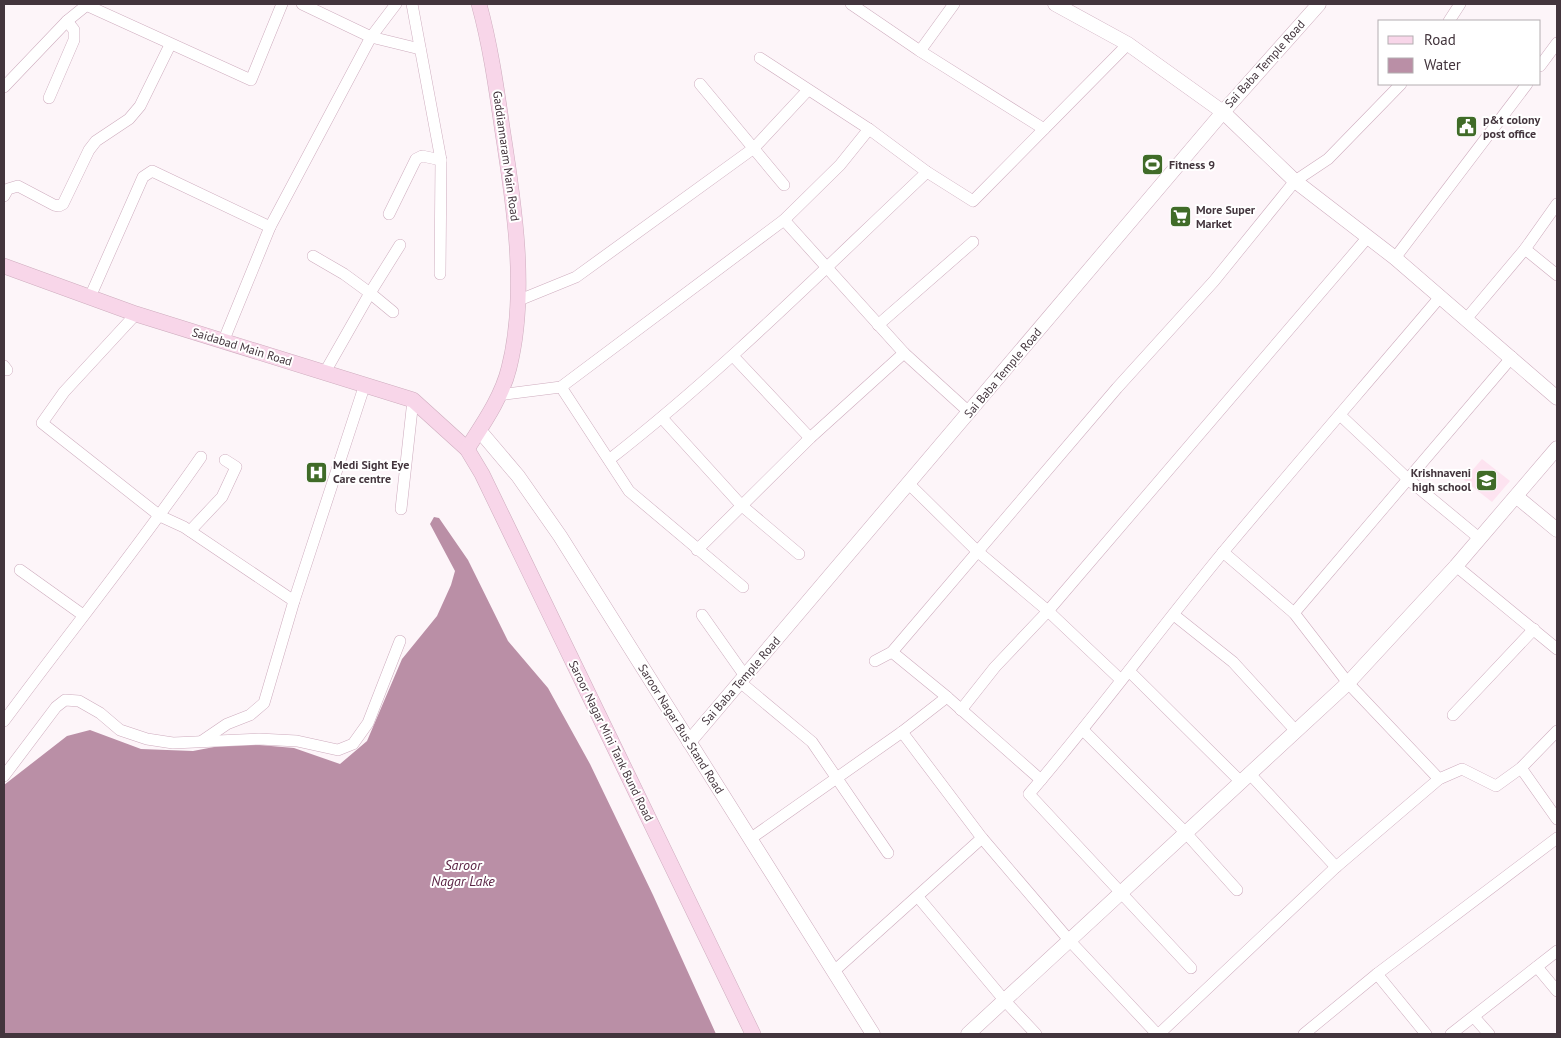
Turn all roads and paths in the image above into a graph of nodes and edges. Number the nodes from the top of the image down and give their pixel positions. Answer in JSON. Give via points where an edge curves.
{"nodes":[{"id":1,"x":87,"y":4,"type":"edge"},
{"id":2,"x":282,"y":4,"type":"edge"},
{"id":3,"x":302,"y":4,"type":"edge"},
{"id":4,"x":396,"y":4,"type":"edge"},
{"id":5,"x":412,"y":4,"type":"edge"},
{"id":6,"x":479,"y":4,"type":"edge"},
{"id":7,"x":850,"y":4,"type":"edge"},
{"id":8,"x":954,"y":4,"type":"edge"},
{"id":9,"x":1319,"y":4,"type":"edge"},
{"id":10,"x":1460,"y":4,"type":"edge"},
{"id":11,"x":1058,"y":5,"type":"edge"},
{"id":12,"x":1450,"y":20,"type":"edge"},
{"id":13,"x":67,"y":21,"type":"junction"},
{"id":14,"x":371,"y":37,"type":"junction"},
{"id":15,"x":1557,"y":43,"type":"edge"},
{"id":16,"x":1128,"y":44,"type":"junction"},
{"id":17,"x":170,"y":45,"type":"junction"},
{"id":18,"x":420,"y":49,"type":"junction"},
{"id":19,"x":920,"y":51,"type":"junction"},
{"id":20,"x":760,"y":58,"type":"dead end"},
{"id":21,"x":1541,"y":65,"type":"edge"},
{"id":22,"x":700,"y":84,"type":"dead end"},
{"id":23,"x":1400,"y":85,"type":"edge"},
{"id":24,"x":1525,"y":85,"type":"edge"},
{"id":25,"x":4,"y":88,"type":"edge"},
{"id":26,"x":808,"y":90,"type":"junction"},
{"id":27,"x":49,"y":98,"type":"dead end"},
{"id":28,"x":1223,"y":112,"type":"junction"},
{"id":29,"x":869,"y":129,"type":"junction"},
{"id":30,"x":1044,"y":129,"type":"junction"},
{"id":31,"x":754,"y":148,"type":"junction"},
{"id":32,"x":441,"y":160,"type":"junction"},
{"id":33,"x":927,"y":172,"type":"junction"},
{"id":34,"x":1295,"y":181,"type":"junction"},
{"id":35,"x":784,"y":185,"type":"dead end"},
{"id":36,"x":4,"y":196,"type":"edge"},
{"id":37,"x":1557,"y":204,"type":"edge"},
{"id":38,"x":388,"y":214,"type":"dead end"},
{"id":39,"x":784,"y":220,"type":"junction"},
{"id":40,"x":270,"y":227,"type":"junction"},
{"id":41,"x":1368,"y":237,"type":"junction"},
{"id":42,"x":973,"y":242,"type":"dead end"},
{"id":43,"x":400,"y":245,"type":"dead end"},
{"id":44,"x":1525,"y":248,"type":"junction"},
{"id":45,"x":314,"y":256,"type":"dead end"},
{"id":46,"x":1395,"y":258,"type":"junction"},
{"id":47,"x":4,"y":266,"type":"edge"},
{"id":48,"x":826,"y":266,"type":"junction"},
{"id":49,"x":440,"y":274,"type":"dead end"},
{"id":50,"x":1557,"y":275,"type":"edge"},
{"id":51,"x":370,"y":293,"type":"junction"},
{"id":52,"x":1440,"y":296,"type":"junction"},
{"id":53,"x":90,"y":297,"type":"junction"},
{"id":54,"x":517,"y":301,"type":"junction"},
{"id":55,"x":393,"y":312,"type":"dead end"},
{"id":56,"x":136,"y":314,"type":"junction"},
{"id":57,"x":1467,"y":318,"type":"junction"},
{"id":58,"x":878,"y":325,"type":"junction"},
{"id":59,"x":223,"y":342,"type":"junction"},
{"id":60,"x":904,"y":353,"type":"junction"},
{"id":61,"x":733,"y":356,"type":"junction"},
{"id":62,"x":1512,"y":357,"type":"junction"},
{"id":63,"x":325,"y":372,"type":"junction"},
{"id":64,"x":365,"y":384,"type":"junction"},
{"id":65,"x":561,"y":387,"type":"junction"},
{"id":66,"x":498,"y":395,"type":"junction"},
{"id":67,"x":1557,"y":398,"type":"edge"},
{"id":68,"x":413,"y":400,"type":"junction"},
{"id":69,"x":970,"y":413,"type":"junction"},
{"id":70,"x":1340,"y":415,"type":"junction"},
{"id":71,"x":662,"y":418,"type":"junction"},
{"id":72,"x":479,"y":430,"type":"junction"},
{"id":73,"x":810,"y":438,"type":"junction"},
{"id":74,"x":1557,"y":448,"type":"edge"},
{"id":75,"x":467,"y":449,"type":"junction"},
{"id":76,"x":201,"y":457,"type":"dead end"},
{"id":77,"x":610,"y":459,"type":"junction"},
{"id":78,"x":225,"y":460,"type":"dead end"},
{"id":79,"x":1408,"y":480,"type":"junction"},
{"id":80,"x":909,"y":484,"type":"junction"},
{"id":81,"x":1517,"y":497,"type":"junction"},
{"id":82,"x":740,"y":505,"type":"junction"},
{"id":83,"x":401,"y":509,"type":"dead end"},
{"id":84,"x":160,"y":516,"type":"junction"},
{"id":85,"x":1557,"y":530,"type":"edge"},
{"id":86,"x":190,"y":531,"type":"junction"},
{"id":87,"x":1479,"y":538,"type":"junction"},
{"id":88,"x":697,"y":550,"type":"junction"},
{"id":89,"x":977,"y":551,"type":"junction"},
{"id":90,"x":1223,"y":552,"type":"junction"},
{"id":91,"x":799,"y":554,"type":"dead end"},
{"id":92,"x":1456,"y":566,"type":"junction"},
{"id":93,"x":20,"y":570,"type":"dead end"},
{"id":94,"x":743,"y":587,"type":"dead end"},
{"id":95,"x":294,"y":602,"type":"junction"},
{"id":96,"x":1048,"y":611,"type":"junction"},
{"id":97,"x":1294,"y":613,"type":"junction"},
{"id":98,"x":82,"y":615,"type":"junction"},
{"id":99,"x":702,"y":615,"type":"dead end"},
{"id":100,"x":1174,"y":615,"type":"junction"},
{"id":101,"x":1534,"y":629,"type":"junction"},
{"id":102,"x":400,"y":641,"type":"dead end"},
{"id":103,"x":1557,"y":649,"type":"edge"},
{"id":104,"x":892,"y":652,"type":"junction"},
{"id":105,"x":875,"y":661,"type":"dead end"},
{"id":106,"x":1129,"y":671,"type":"junction"},
{"id":107,"x":742,"y":679,"type":"junction"},
{"id":108,"x":1121,"y":680,"type":"junction"},
{"id":109,"x":1348,"y":683,"type":"junction"},
{"id":110,"x":947,"y":697,"type":"junction"},
{"id":111,"x":962,"y":710,"type":"junction"},
{"id":112,"x":1453,"y":714,"type":"dead end"},
{"id":113,"x":4,"y":721,"type":"edge"},
{"id":114,"x":1295,"y":730,"type":"junction"},
{"id":115,"x":1084,"y":731,"type":"junction"},
{"id":116,"x":1557,"y":731,"type":"edge"},
{"id":117,"x":902,"y":732,"type":"junction"},
{"id":118,"x":200,"y":742,"type":"junction"},
{"id":119,"x":689,"y":742,"type":"junction"},
{"id":120,"x":1521,"y":768,"type":"junction"},
{"id":121,"x":4,"y":776,"type":"edge"},
{"id":122,"x":837,"y":777,"type":"junction"},
{"id":123,"x":1245,"y":777,"type":"junction"},
{"id":124,"x":1439,"y":779,"type":"junction"},
{"id":125,"x":1041,"y":780,"type":"junction"},
{"id":126,"x":1557,"y":819,"type":"edge"},
{"id":127,"x":1185,"y":832,"type":"junction"},
{"id":128,"x":982,"y":838,"type":"junction"},
{"id":129,"x":1557,"y":838,"type":"edge"},
{"id":130,"x":750,"y":839,"type":"junction"},
{"id":131,"x":888,"y":853,"type":"dead end"},
{"id":132,"x":1336,"y":867,"type":"junction"},
{"id":133,"x":1237,"y":890,"type":"dead end"},
{"id":134,"x":1119,"y":892,"type":"junction"},
{"id":135,"x":918,"y":897,"type":"junction"},
{"id":136,"x":1069,"y":940,"type":"junction"},
{"id":137,"x":1557,"y":952,"type":"edge"},
{"id":138,"x":1537,"y":967,"type":"junction"},
{"id":139,"x":1192,"y":968,"type":"dead end"},
{"id":140,"x":833,"y":972,"type":"junction"},
{"id":141,"x":1377,"y":974,"type":"junction"},
{"id":142,"x":1557,"y":991,"type":"edge"},
{"id":143,"x":1005,"y":1001,"type":"junction"},
{"id":144,"x":1474,"y":1017,"type":"junction"},
{"id":145,"x":753,"y":1034,"type":"edge"},
{"id":146,"x":873,"y":1034,"type":"edge"},
{"id":147,"x":968,"y":1034,"type":"edge"},
{"id":148,"x":1036,"y":1034,"type":"edge"},
{"id":149,"x":1158,"y":1034,"type":"edge"},
{"id":150,"x":1304,"y":1034,"type":"edge"},
{"id":151,"x":1426,"y":1034,"type":"edge"},
{"id":152,"x":1451,"y":1034,"type":"edge"},
{"id":153,"x":1489,"y":1034,"type":"edge"}],
"edges":[{"from":1,"to":13,"type":"street"},
{"from":1,"to":17,"type":"street"},
{"from":2,"to":17,"type":"street","via":[[251,80]]},
{"from":3,"to":14,"type":"street"},
{"from":4,"to":14,"type":"street"},
{"from":5,"to":18,"type":"street"},
{"from":6,"to":54,"type":"main road","name":"Gaddiannaram Main Road","via":[[489,39],[515,212]]},
{"from":7,"to":19,"type":"street"},
{"from":8,"to":19,"type":"street"},
{"from":9,"to":28,"type":"street","name":"Sai Baba Temple Road"},
{"from":10,"to":12,"type":"street"},
{"from":11,"to":16,"type":"street"},
{"from":13,"to":25,"type":"street"},
{"from":13,"to":27,"type":"street","via":[[74,30],[74,40]]},
{"from":14,"to":18,"type":"street"},
{"from":14,"to":40,"type":"street"},
{"from":15,"to":21,"type":"street"},
{"from":16,"to":28,"type":"street"},
{"from":16,"to":30,"type":"street"},
{"from":17,"to":36,"type":"street","via":[[140,106],[128,119],[96,141],[63,204],[54,205],[18,186],[8,189]]},
{"from":18,"to":32,"type":"street"},
{"from":19,"to":30,"type":"street"},
{"from":20,"to":26,"type":"street"},
{"from":22,"to":31,"type":"street"},
{"from":23,"to":34,"type":"street","via":[[1328,159]]},
{"from":24,"to":46,"type":"street"},
{"from":26,"to":29,"type":"street"},
{"from":26,"to":31,"type":"street"},
{"from":28,"to":34,"type":"street"},
{"from":28,"to":69,"type":"street","name":"Sai Baba Temple Road"},
{"from":29,"to":33,"type":"street"},
{"from":29,"to":39,"type":"street","via":[[840,165]]},
{"from":30,"to":33,"type":"street","via":[[973,201]]},
{"from":31,"to":35,"type":"street"},
{"from":31,"to":54,"type":"street","via":[[576,277]]},
{"from":32,"to":38,"type":"street","via":[[422,156],[416,159]]},
{"from":32,"to":49,"type":"street"},
{"from":33,"to":48,"type":"street"},
{"from":34,"to":41,"type":"street"},
{"from":34,"to":89,"type":"street","via":[[1214,281]]},
{"from":37,"to":44,"type":"street"},
{"from":39,"to":48,"type":"street"},
{"from":39,"to":65,"type":"street"},
{"from":40,"to":53,"type":"street","via":[[152,171],[147,173]]},
{"from":40,"to":59,"type":"street"},
{"from":41,"to":46,"type":"street"},
{"from":41,"to":96,"type":"street"},
{"from":42,"to":58,"type":"street"},
{"from":43,"to":51,"type":"street"},
{"from":44,"to":50,"type":"street"},
{"from":44,"to":57,"type":"street"},
{"from":45,"to":51,"type":"street"},
{"from":46,"to":52,"type":"street"},
{"from":47,"to":53,"type":"main road","name":"Saidabad Main Road"},
{"from":48,"to":58,"type":"street"},
{"from":48,"to":61,"type":"street"},
{"from":51,"to":55,"type":"street"},
{"from":51,"to":63,"type":"street"},
{"from":52,"to":57,"type":"street"},
{"from":52,"to":70,"type":"street"},
{"from":53,"to":56,"type":"main road","name":"Saidabad Main Road"},
{"from":54,"to":66,"type":"main road","name":"Gaddiannaram Main Road","via":[[509,368]]},
{"from":56,"to":59,"type":"main road","name":"Saidabad Main Road"},
{"from":56,"to":84,"type":"street","via":[[64,392],[42,423]]},
{"from":57,"to":62,"type":"street"},
{"from":58,"to":60,"type":"street"},
{"from":59,"to":63,"type":"main road","name":"Saidabad Main Road"},
{"from":60,"to":69,"type":"street"},
{"from":60,"to":73,"type":"street"},
{"from":61,"to":71,"type":"street"},
{"from":61,"to":73,"type":"street"},
{"from":62,"to":67,"type":"street"},
{"from":62,"to":79,"type":"street"},
{"from":63,"to":64,"type":"main road","name":"Saidabad Main Road"},
{"from":64,"to":68,"type":"main road","name":"Saidabad Main Road"},
{"from":64,"to":95,"type":"street"},
{"from":65,"to":66,"type":"street"},
{"from":65,"to":77,"type":"street"},
{"from":66,"to":72,"type":"main road","name":"Gaddiannaram Main Road"},
{"from":68,"to":75,"type":"main road","name":"Saidabad Main Road"},
{"from":68,"to":83,"type":"street"},
{"from":69,"to":80,"type":"street","name":"Sai Baba Temple Road"},
{"from":70,"to":79,"type":"street"},
{"from":70,"to":90,"type":"street"},
{"from":71,"to":77,"type":"street"},
{"from":71,"to":82,"type":"street"},
{"from":72,"to":75,"type":"main road","name":"Gaddiannaram Main Road"},
{"from":72,"to":119,"type":"street","name":"Saroor Nagar Bus Stand Road","via":[[518,476],[560,536]]},
{"from":73,"to":82,"type":"street"},
{"from":74,"to":81,"type":"street"},
{"from":75,"to":145,"type":"main road","name":"Saroor Nagar Mini Tank Bund Road"},
{"from":76,"to":84,"type":"street"},
{"from":77,"to":88,"type":"street","via":[[629,492]]},
{"from":78,"to":86,"type":"street","via":[[236,469],[227,488]]},
{"from":79,"to":87,"type":"street"},
{"from":79,"to":97,"type":"street"},
{"from":80,"to":89,"type":"street"},
{"from":80,"to":107,"type":"street","name":"Sai Baba Temple Road"},
{"from":81,"to":85,"type":"street"},
{"from":81,"to":87,"type":"street"},
{"from":82,"to":88,"type":"street"},
{"from":82,"to":91,"type":"street"},
{"from":84,"to":86,"type":"street"},
{"from":84,"to":98,"type":"street"},
{"from":86,"to":95,"type":"street"},
{"from":87,"to":92,"type":"street"},
{"from":88,"to":94,"type":"street"},
{"from":89,"to":96,"type":"street"},
{"from":89,"to":104,"type":"street"},
{"from":90,"to":97,"type":"street"},
{"from":90,"to":100,"type":"street"},
{"from":92,"to":101,"type":"street"},
{"from":92,"to":109,"type":"street"},
{"from":93,"to":98,"type":"street"},
{"from":95,"to":118,"type":"street","via":[[264,703],[250,715],[227,724]]},
{"from":96,"to":108,"type":"street"},
{"from":96,"to":111,"type":"street","via":[[995,667]]},
{"from":97,"to":109,"type":"street"},
{"from":98,"to":113,"type":"street"},
{"from":99,"to":107,"type":"street"},
{"from":100,"to":106,"type":"street"},
{"from":100,"to":114,"type":"street","via":[[1233,662]]},
{"from":101,"to":103,"type":"street"},
{"from":101,"to":112,"type":"street"},
{"from":102,"to":118,"type":"street","via":[[368,723],[353,744],[338,750],[297,741]]},
{"from":104,"to":105,"type":"street"},
{"from":104,"to":110,"type":"street"},
{"from":106,"to":108,"type":"street"},
{"from":106,"to":123,"type":"street"},
{"from":107,"to":119,"type":"street","name":"Sai Baba Temple Road"},
{"from":107,"to":122,"type":"street","via":[[812,742]]},
{"from":108,"to":115,"type":"street"},
{"from":109,"to":114,"type":"street"},
{"from":109,"to":124,"type":"street"},
{"from":110,"to":111,"type":"street"},
{"from":110,"to":117,"type":"street"},
{"from":111,"to":125,"type":"street"},
{"from":114,"to":123,"type":"street"},
{"from":115,"to":125,"type":"street"},
{"from":115,"to":127,"type":"street"},
{"from":116,"to":120,"type":"street"},
{"from":117,"to":122,"type":"street"},
{"from":117,"to":128,"type":"street"},
{"from":118,"to":121,"type":"street","via":[[173,743],[147,739],[120,730],[79,701],[65,700],[56,707]]},
{"from":119,"to":130,"type":"street","name":"Saroor Nagar Bus Stand Road"},
{"from":120,"to":124,"type":"street","via":[[1496,786],[1462,769]]},
{"from":120,"to":126,"type":"street"},
{"from":122,"to":130,"type":"street"},
{"from":122,"to":131,"type":"street"},
{"from":123,"to":127,"type":"street"},
{"from":123,"to":132,"type":"street"},
{"from":124,"to":132,"type":"street"},
{"from":125,"to":134,"type":"street","via":[[1029,794]]},
{"from":127,"to":133,"type":"street"},
{"from":127,"to":134,"type":"street"},
{"from":128,"to":135,"type":"street"},
{"from":128,"to":136,"type":"street"},
{"from":129,"to":141,"type":"street"},
{"from":130,"to":140,"type":"street","name":"Saroor Nagar Bus Stand Road"},
{"from":132,"to":149,"type":"street"},
{"from":134,"to":136,"type":"street"},
{"from":134,"to":139,"type":"street"},
{"from":135,"to":140,"type":"street"},
{"from":135,"to":143,"type":"street"},
{"from":136,"to":143,"type":"street"},
{"from":136,"to":149,"type":"street"},
{"from":137,"to":138,"type":"street"},
{"from":138,"to":142,"type":"street"},
{"from":138,"to":144,"type":"street"},
{"from":140,"to":146,"type":"street","name":"Saroor Nagar Bus Stand Road"},
{"from":141,"to":150,"type":"street"},
{"from":141,"to":151,"type":"street"},
{"from":143,"to":147,"type":"street"},
{"from":143,"to":148,"type":"street"},
{"from":144,"to":152,"type":"street"},
{"from":144,"to":153,"type":"street"}]}
